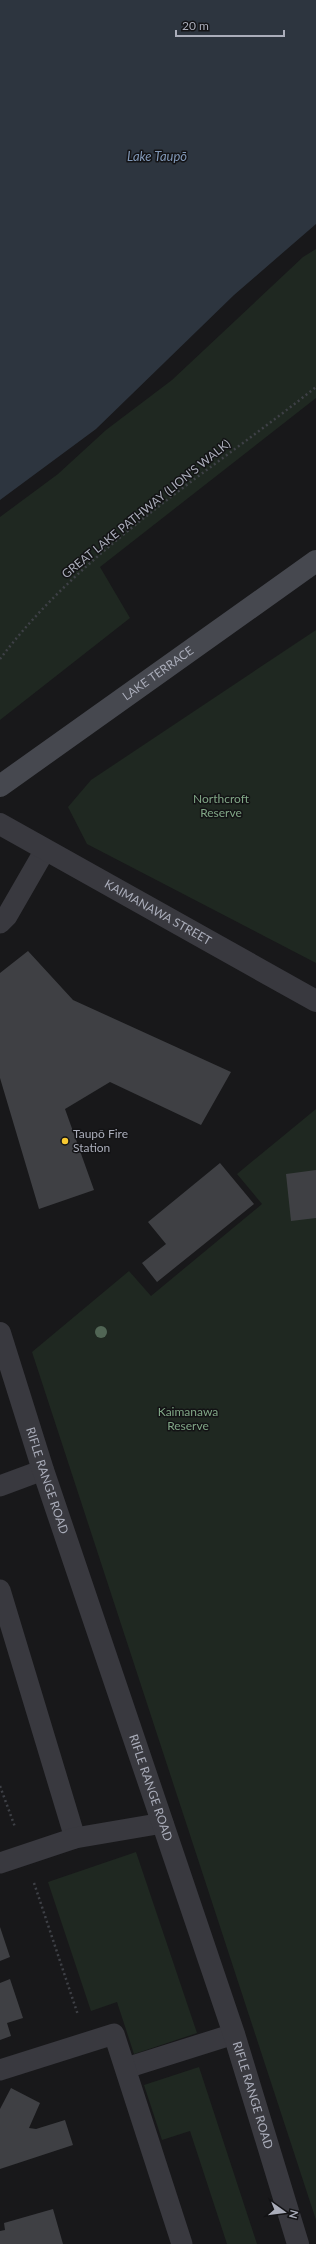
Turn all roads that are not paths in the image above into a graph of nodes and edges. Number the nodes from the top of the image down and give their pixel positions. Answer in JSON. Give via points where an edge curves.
{"nodes":[{"id":1,"x":316,"y":561,"type":"edge"},
{"id":2,"x":0,"y":786,"type":"edge"},
{"id":3,"x":0,"y":824,"type":"edge"},
{"id":4,"x":45,"y":850,"type":"junction"},
{"id":5,"x":0,"y":923,"type":"edge"},
{"id":6,"x":316,"y":1001,"type":"edge"},
{"id":7,"x":0,"y":1333,"type":"edge"},
{"id":8,"x":43,"y":1470,"type":"junction"},
{"id":9,"x":0,"y":1486,"type":"edge"},
{"id":10,"x":0,"y":1590,"type":"edge"},
{"id":11,"x":6,"y":1631,"type":"edge"},
{"id":12,"x":163,"y":1822,"type":"junction"},
{"id":13,"x":75,"y":1838,"type":"junction"},
{"id":14,"x":0,"y":1863,"type":"edge"},
{"id":15,"x":234,"y":2034,"type":"junction"},
{"id":16,"x":126,"y":2068,"type":"junction"},
{"id":17,"x":0,"y":2070,"type":"edge"},
{"id":18,"x":182,"y":2244,"type":"edge"},
{"id":19,"x":298,"y":2244,"type":"edge"}],
"edges":[{"from":1,"to":2,"type":"main road","name":"LAKE TERRACE"},
{"from":3,"to":4,"type":"street","name":"KAIMANAWA STREET"},
{"from":4,"to":5,"type":"lane","via":[[7,916]]},
{"from":4,"to":6,"type":"street","name":"KAIMANAWA STREET"},
{"from":7,"to":8,"type":"street","name":"RIFLE RANGE ROAD"},
{"from":8,"to":9,"type":"lane"},
{"from":8,"to":12,"type":"street","name":"RIFLE RANGE ROAD"},
{"from":10,"to":11,"type":"lane"},
{"from":11,"to":13,"type":"lane"},
{"from":12,"to":13,"type":"lane"},
{"from":12,"to":15,"type":"street","name":"RIFLE RANGE ROAD"},
{"from":13,"to":14,"type":"lane"},
{"from":15,"to":16,"type":"lane"},
{"from":15,"to":19,"type":"street","name":"RIFLE RANGE ROAD"},
{"from":16,"to":17,"type":"lane","via":[[114,2034]]},
{"from":16,"to":18,"type":"lane"}]}
